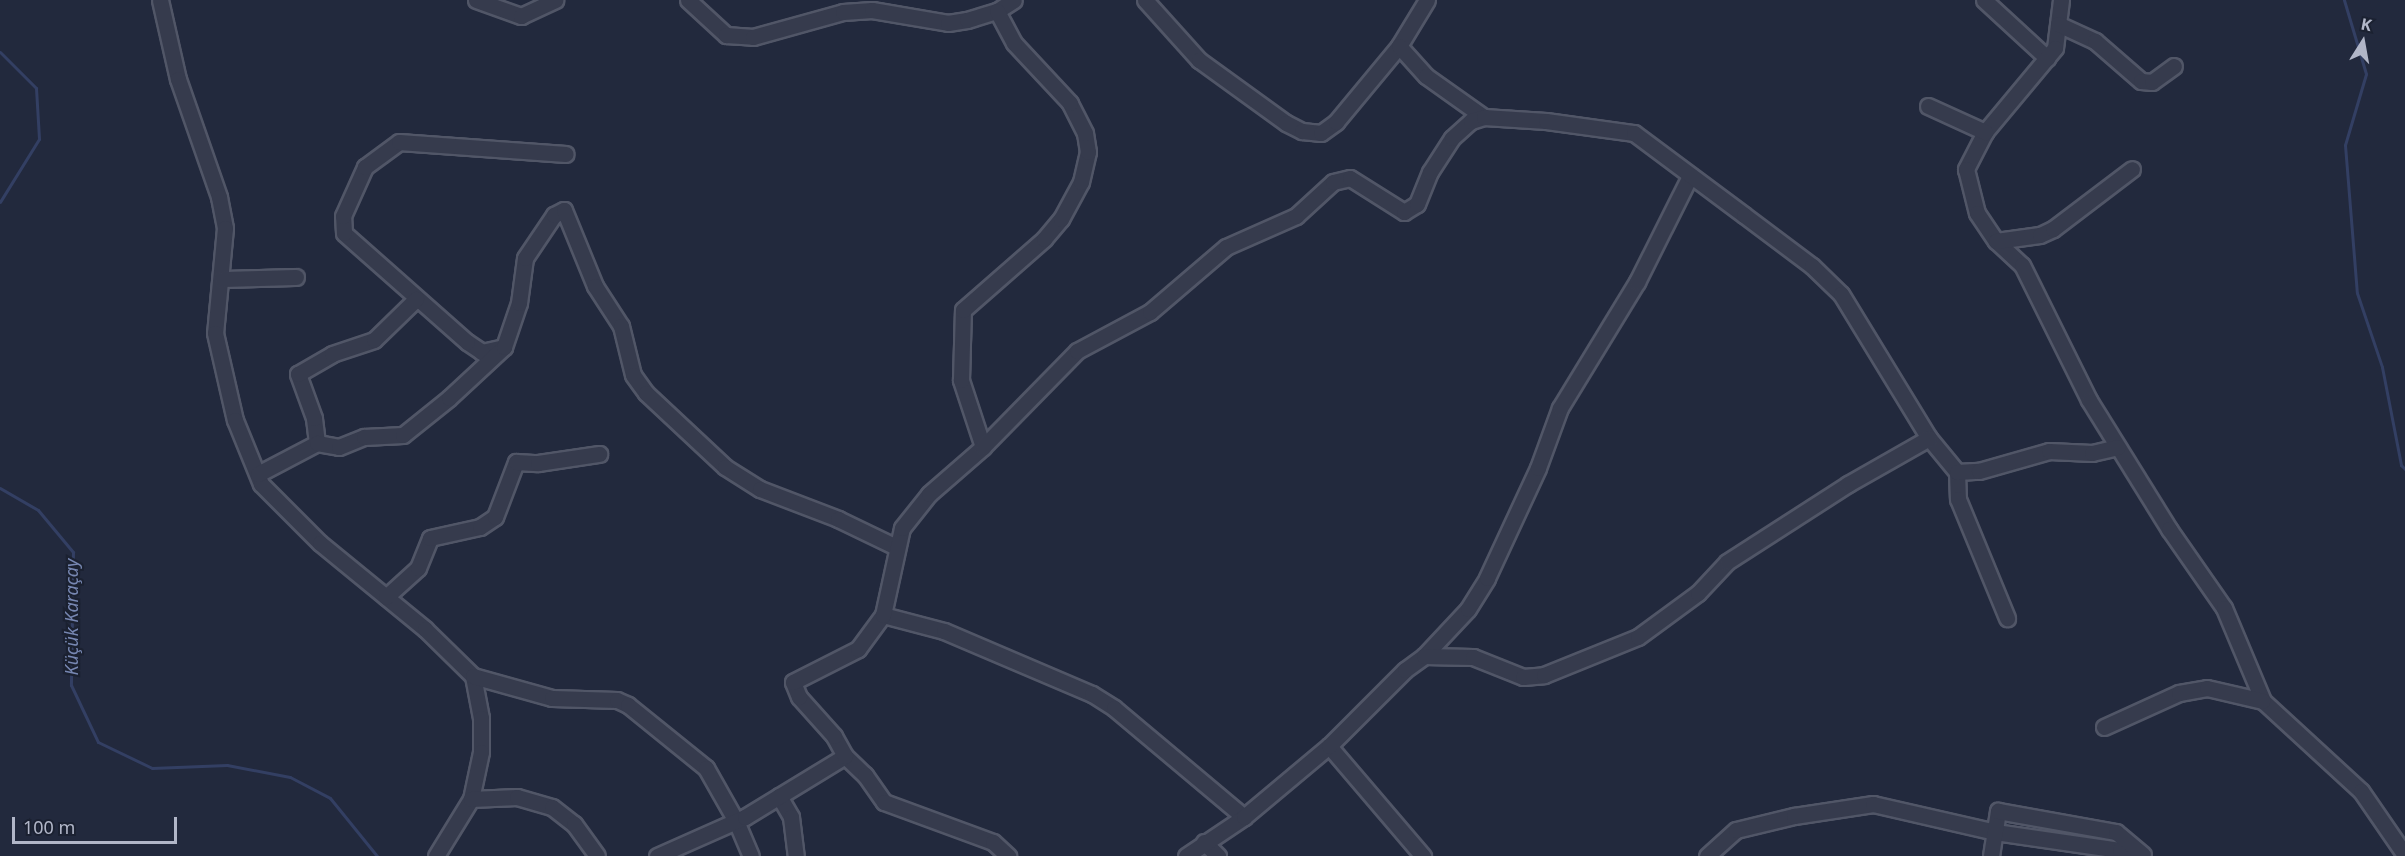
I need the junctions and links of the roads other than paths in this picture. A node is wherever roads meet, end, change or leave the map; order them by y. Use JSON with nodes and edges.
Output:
{"nodes":[{"id":1,"x":160,"y":0,"type":"edge"},
{"id":2,"x":476,"y":0,"type":"edge"},
{"id":3,"x":555,"y":0,"type":"edge"},
{"id":4,"x":688,"y":0,"type":"edge"},
{"id":5,"x":1014,"y":0,"type":"edge"},
{"id":6,"x":1145,"y":0,"type":"edge"},
{"id":7,"x":1428,"y":0,"type":"edge"},
{"id":8,"x":1984,"y":0,"type":"edge"},
{"id":9,"x":2061,"y":0,"type":"edge"},
{"id":10,"x":997,"y":11,"type":"junction"},
{"id":11,"x":2058,"y":24,"type":"junction"},
{"id":12,"x":1399,"y":46,"type":"junction"},
{"id":13,"x":2047,"y":58,"type":"junction"},
{"id":14,"x":2174,"y":66,"type":"dead end"},
{"id":15,"x":1928,"y":106,"type":"dead end"},
{"id":16,"x":1484,"y":117,"type":"junction"},
{"id":17,"x":1985,"y":132,"type":"junction"},
{"id":18,"x":566,"y":154,"type":"dead end"},
{"id":19,"x":2132,"y":169,"type":"dead end"},
{"id":20,"x":1690,"y":176,"type":"junction"},
{"id":21,"x":1996,"y":241,"type":"junction"},
{"id":22,"x":296,"y":277,"type":"dead end"},
{"id":23,"x":222,"y":279,"type":"junction"},
{"id":24,"x":416,"y":299,"type":"junction"},
{"id":25,"x":504,"y":347,"type":"junction"},
{"id":26,"x":1929,"y":438,"type":"junction"},
{"id":27,"x":317,"y":443,"type":"junction"},
{"id":28,"x":983,"y":447,"type":"junction"},
{"id":29,"x":2117,"y":447,"type":"junction"},
{"id":30,"x":599,"y":454,"type":"dead end"},
{"id":31,"x":1957,"y":472,"type":"junction"},
{"id":32,"x":258,"y":474,"type":"junction"},
{"id":33,"x":896,"y":547,"type":"junction"},
{"id":34,"x":386,"y":597,"type":"junction"},
{"id":35,"x":883,"y":615,"type":"junction"},
{"id":36,"x":2007,"y":618,"type":"dead end"},
{"id":37,"x":1424,"y":656,"type":"junction"},
{"id":38,"x":473,"y":676,"type":"junction"},
{"id":39,"x":2263,"y":701,"type":"junction"},
{"id":40,"x":2104,"y":727,"type":"dead end"},
{"id":41,"x":1329,"y":746,"type":"junction"},
{"id":42,"x":845,"y":756,"type":"junction"},
{"id":43,"x":779,"y":796,"type":"junction"},
{"id":44,"x":471,"y":799,"type":"junction"},
{"id":45,"x":1244,"y":817,"type":"junction"},
{"id":46,"x":736,"y":821,"type":"junction"},
{"id":47,"x":1995,"y":832,"type":"junction"},
{"id":48,"x":1204,"y":842,"type":"junction"},
{"id":49,"x":2405,"y":855,"type":"edge"},
{"id":50,"x":436,"y":856,"type":"edge"},
{"id":51,"x":597,"y":856,"type":"edge"},
{"id":52,"x":657,"y":856,"type":"edge"},
{"id":53,"x":751,"y":856,"type":"edge"},
{"id":54,"x":796,"y":856,"type":"edge"},
{"id":55,"x":1008,"y":856,"type":"edge"},
{"id":56,"x":1185,"y":856,"type":"edge"},
{"id":57,"x":1218,"y":856,"type":"edge"},
{"id":58,"x":1423,"y":856,"type":"edge"},
{"id":59,"x":1707,"y":856,"type":"edge"},
{"id":60,"x":1991,"y":856,"type":"edge"},
{"id":61,"x":2138,"y":856,"type":"edge"},
{"id":62,"x":2144,"y":856,"type":"edge"}],
"edges":[{"from":1,"to":23,"type":"street"},
{"from":2,"to":3,"type":"street"},
{"from":4,"to":10,"type":"street"},
{"from":5,"to":10,"type":"street"},
{"from":6,"to":12,"type":"street"},
{"from":7,"to":12,"type":"street"},
{"from":8,"to":13,"type":"street"},
{"from":9,"to":11,"type":"street"},
{"from":10,"to":28,"type":"street"},
{"from":11,"to":13,"type":"street"},
{"from":11,"to":14,"type":"street"},
{"from":12,"to":16,"type":"street"},
{"from":13,"to":17,"type":"street"},
{"from":15,"to":17,"type":"street"},
{"from":16,"to":20,"type":"street"},
{"from":16,"to":28,"type":"street"},
{"from":17,"to":21,"type":"street"},
{"from":18,"to":24,"type":"street"},
{"from":19,"to":21,"type":"street"},
{"from":20,"to":26,"type":"street"},
{"from":20,"to":37,"type":"street"},
{"from":21,"to":29,"type":"street"},
{"from":22,"to":23,"type":"street"},
{"from":23,"to":32,"type":"street"},
{"from":24,"to":25,"type":"street"},
{"from":24,"to":27,"type":"street"},
{"from":25,"to":27,"type":"street"},
{"from":25,"to":33,"type":"street"},
{"from":26,"to":31,"type":"street"},
{"from":26,"to":37,"type":"street"},
{"from":27,"to":32,"type":"street"},
{"from":28,"to":33,"type":"street"},
{"from":29,"to":31,"type":"street"},
{"from":29,"to":39,"type":"street"},
{"from":30,"to":34,"type":"street"},
{"from":31,"to":36,"type":"street"},
{"from":32,"to":34,"type":"street"},
{"from":33,"to":35,"type":"street"},
{"from":34,"to":38,"type":"street"},
{"from":35,"to":42,"type":"street"},
{"from":35,"to":45,"type":"street"},
{"from":37,"to":41,"type":"street"},
{"from":38,"to":44,"type":"street"},
{"from":38,"to":46,"type":"street"},
{"from":39,"to":40,"type":"street"},
{"from":39,"to":49,"type":"street"},
{"from":41,"to":45,"type":"street"},
{"from":41,"to":58,"type":"street"},
{"from":42,"to":43,"type":"street"},
{"from":42,"to":55,"type":"street"},
{"from":43,"to":46,"type":"street"},
{"from":43,"to":54,"type":"street"},
{"from":44,"to":50,"type":"street"},
{"from":44,"to":51,"type":"street"},
{"from":45,"to":48,"type":"street"},
{"from":46,"to":52,"type":"street"},
{"from":46,"to":53,"type":"street"},
{"from":47,"to":59,"type":"street"},
{"from":47,"to":60,"type":"street"},
{"from":47,"to":61,"type":"street"},
{"from":47,"to":62,"type":"street"},
{"from":48,"to":56,"type":"street"},
{"from":48,"to":57,"type":"street"}]}
